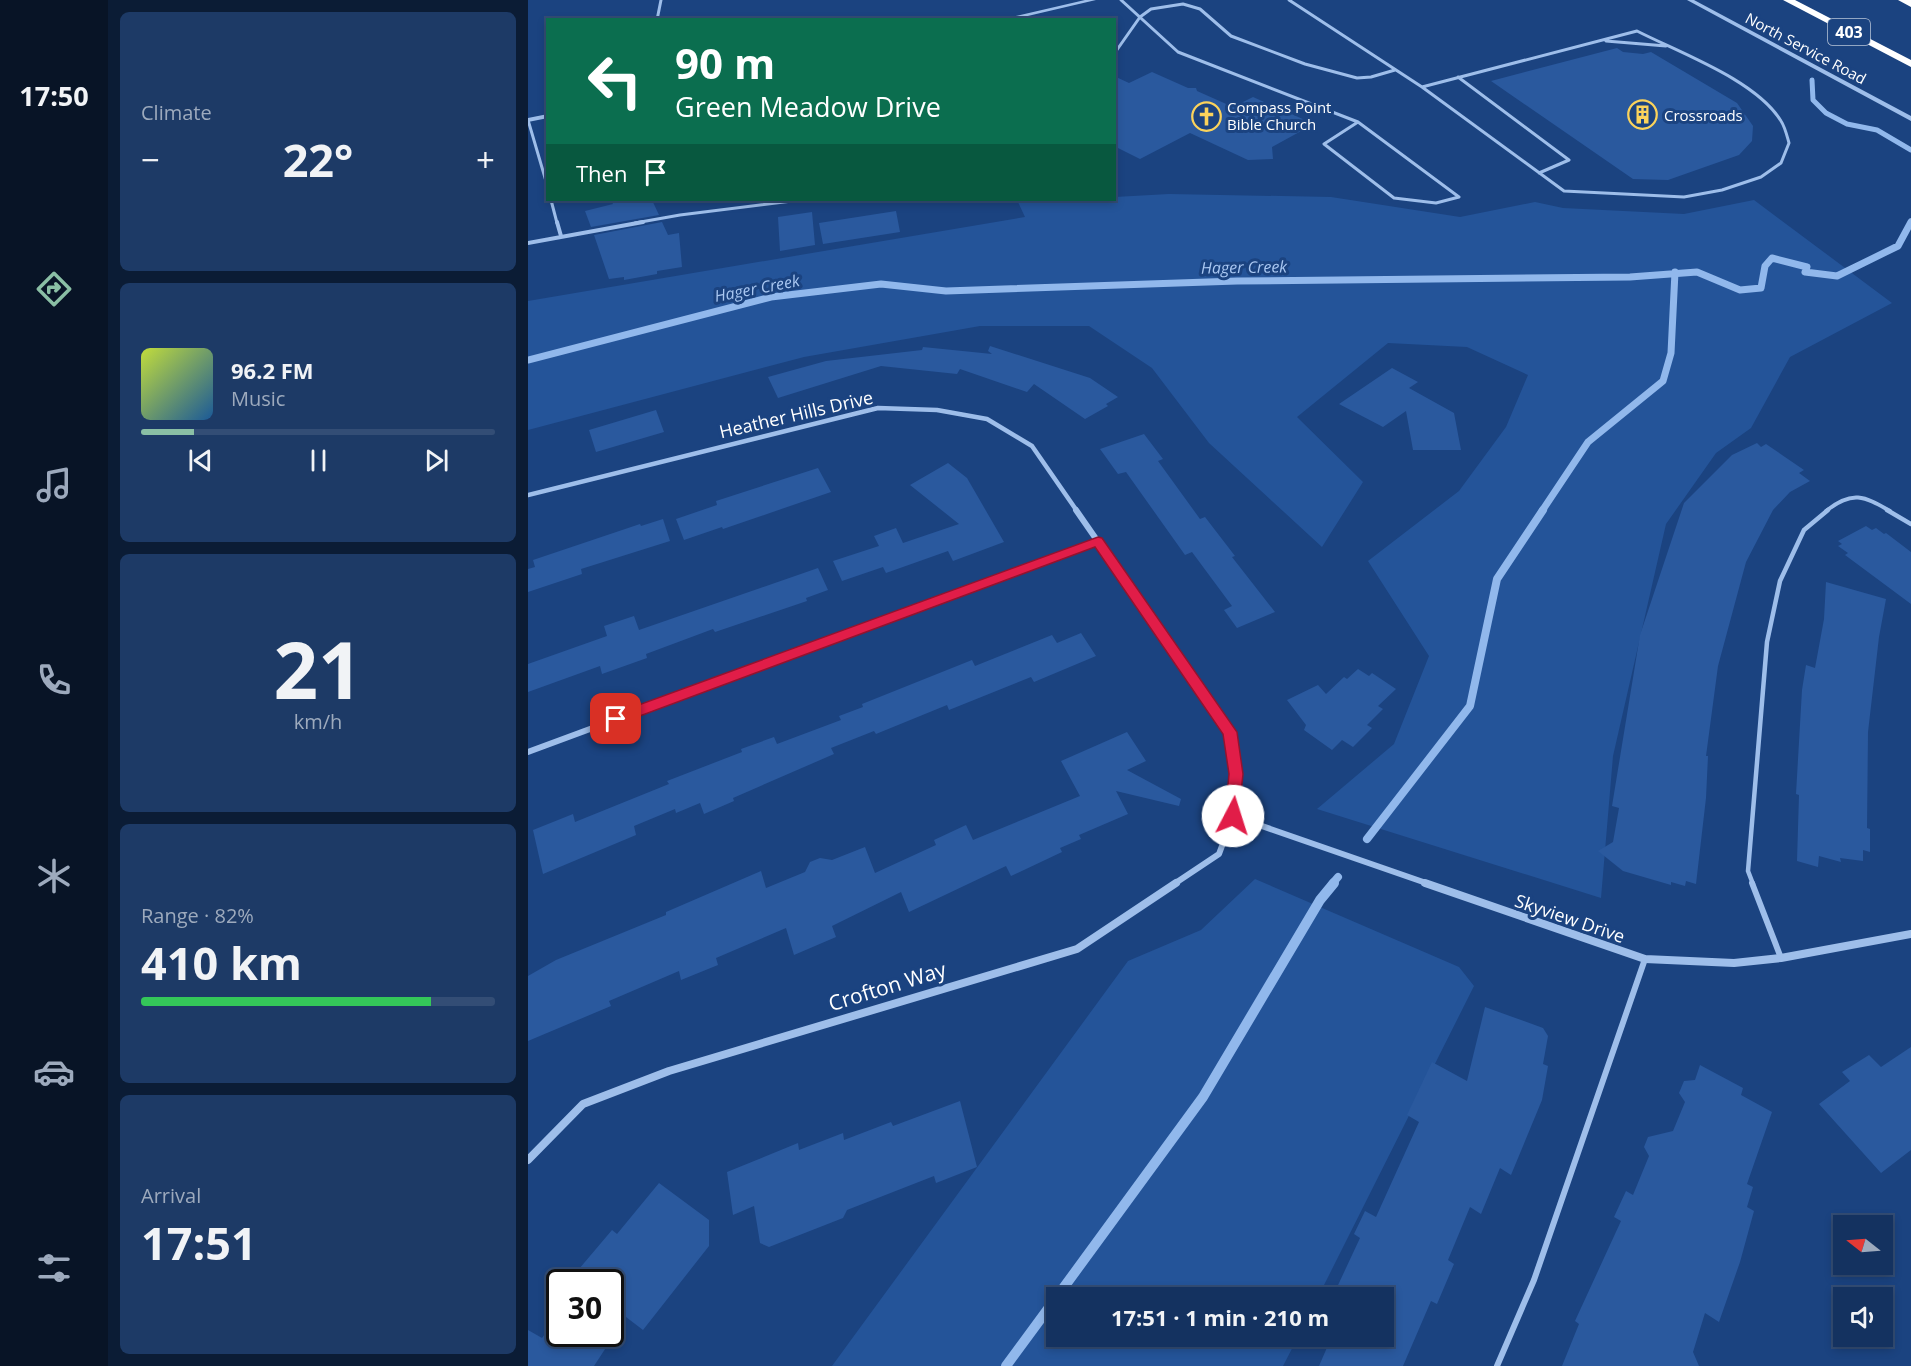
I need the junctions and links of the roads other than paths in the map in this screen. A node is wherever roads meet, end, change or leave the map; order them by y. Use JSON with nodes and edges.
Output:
{"nodes":[{"id":1,"x":661,"y":0,"type":"edge"},
{"id":2,"x":1093,"y":0,"type":"edge"},
{"id":3,"x":1121,"y":0,"type":"edge"},
{"id":4,"x":1289,"y":0,"type":"edge"},
{"id":5,"x":1690,"y":0,"type":"edge"},
{"id":6,"x":1788,"y":0,"type":"edge"},
{"id":7,"x":1903,"y":0,"type":"edge"},
{"id":8,"x":1911,"y":4,"type":"edge"},
{"id":9,"x":1140,"y":17,"type":"junction"},
{"id":10,"x":657,"y":18,"type":"edge"},
{"id":11,"x":1010,"y":18,"type":"edge"},
{"id":12,"x":1600,"y":41,"type":"junction"},
{"id":13,"x":1670,"y":47,"type":"junction"},
{"id":14,"x":1116,"y":51,"type":"edge"},
{"id":15,"x":1911,"y":64,"type":"edge"},
{"id":16,"x":1395,"y":70,"type":"junction"},
{"id":17,"x":1458,"y":77,"type":"junction"},
{"id":18,"x":1422,"y":87,"type":"junction"},
{"id":19,"x":546,"y":116,"type":"edge"},
{"id":20,"x":1911,"y":119,"type":"edge"},
{"id":21,"x":528,"y":120,"type":"edge"},
{"id":22,"x":1358,"y":122,"type":"junction"},
{"id":23,"x":1539,"y":173,"type":"junction"},
{"id":24,"x":546,"y":181,"type":"edge"},
{"id":25,"x":551,"y":201,"type":"edge"},
{"id":26,"x":792,"y":201,"type":"edge"},
{"id":27,"x":561,"y":236,"type":"junction"},
{"id":28,"x":528,"y":243,"type":"edge"},
{"id":29,"x":528,"y":495,"type":"edge"},
{"id":30,"x":1911,"y":524,"type":"edge"},
{"id":31,"x":1098,"y":541,"type":"junction"},
{"id":32,"x":528,"y":752,"type":"edge"},
{"id":33,"x":1233,"y":816,"type":"junction"},
{"id":34,"x":1911,"y":934,"type":"edge"},
{"id":35,"x":1781,"y":958,"type":"junction"},
{"id":36,"x":1645,"y":959,"type":"junction"},
{"id":37,"x":528,"y":1160,"type":"edge"},
{"id":38,"x":1497,"y":1366,"type":"edge"}],
"edges":[{"from":1,"to":10,"type":"lane"},
{"from":2,"to":11,"type":"street"},
{"from":3,"to":9,"type":"lane"},
{"from":4,"to":16,"type":"lane"},
{"from":5,"to":20,"type":"street","name":"North Service Road"},
{"from":6,"to":15,"type":"highway","number":"403"},
{"from":7,"to":8,"type":"highway"},
{"from":9,"to":14,"type":"lane"},
{"from":9,"to":16,"type":"lane"},
{"from":9,"to":22,"type":"lane"},
{"from":12,"to":13,"type":"lane"},
{"from":12,"to":13,"type":"lane"},
{"from":12,"to":17,"type":"lane"},
{"from":13,"to":23,"type":"lane"},
{"from":16,"to":18,"type":"lane"},
{"from":17,"to":18,"type":"lane"},
{"from":17,"to":23,"type":"lane"},
{"from":18,"to":23,"type":"lane"},
{"from":19,"to":21,"type":"street"},
{"from":21,"to":24,"type":"lane"},
{"from":22,"to":22,"type":"lane"},
{"from":25,"to":27,"type":"lane"},
{"from":26,"to":27,"type":"lane"},
{"from":27,"to":28,"type":"lane"},
{"from":29,"to":31,"type":"street","name":"Heather Hills Drive"},
{"from":30,"to":35,"type":"lane"},
{"from":31,"to":32,"type":"street"},
{"from":31,"to":33,"type":"street","name":"Heather Hills Drive"},
{"from":33,"to":36,"type":"street","name":"Skyview Drive"},
{"from":33,"to":37,"type":"street","name":"Crofton Way"},
{"from":34,"to":35,"type":"street","name":"Skyview Drive"},
{"from":35,"to":36,"type":"street","name":"Skyview Drive"},
{"from":36,"to":38,"type":"lane"}]}
